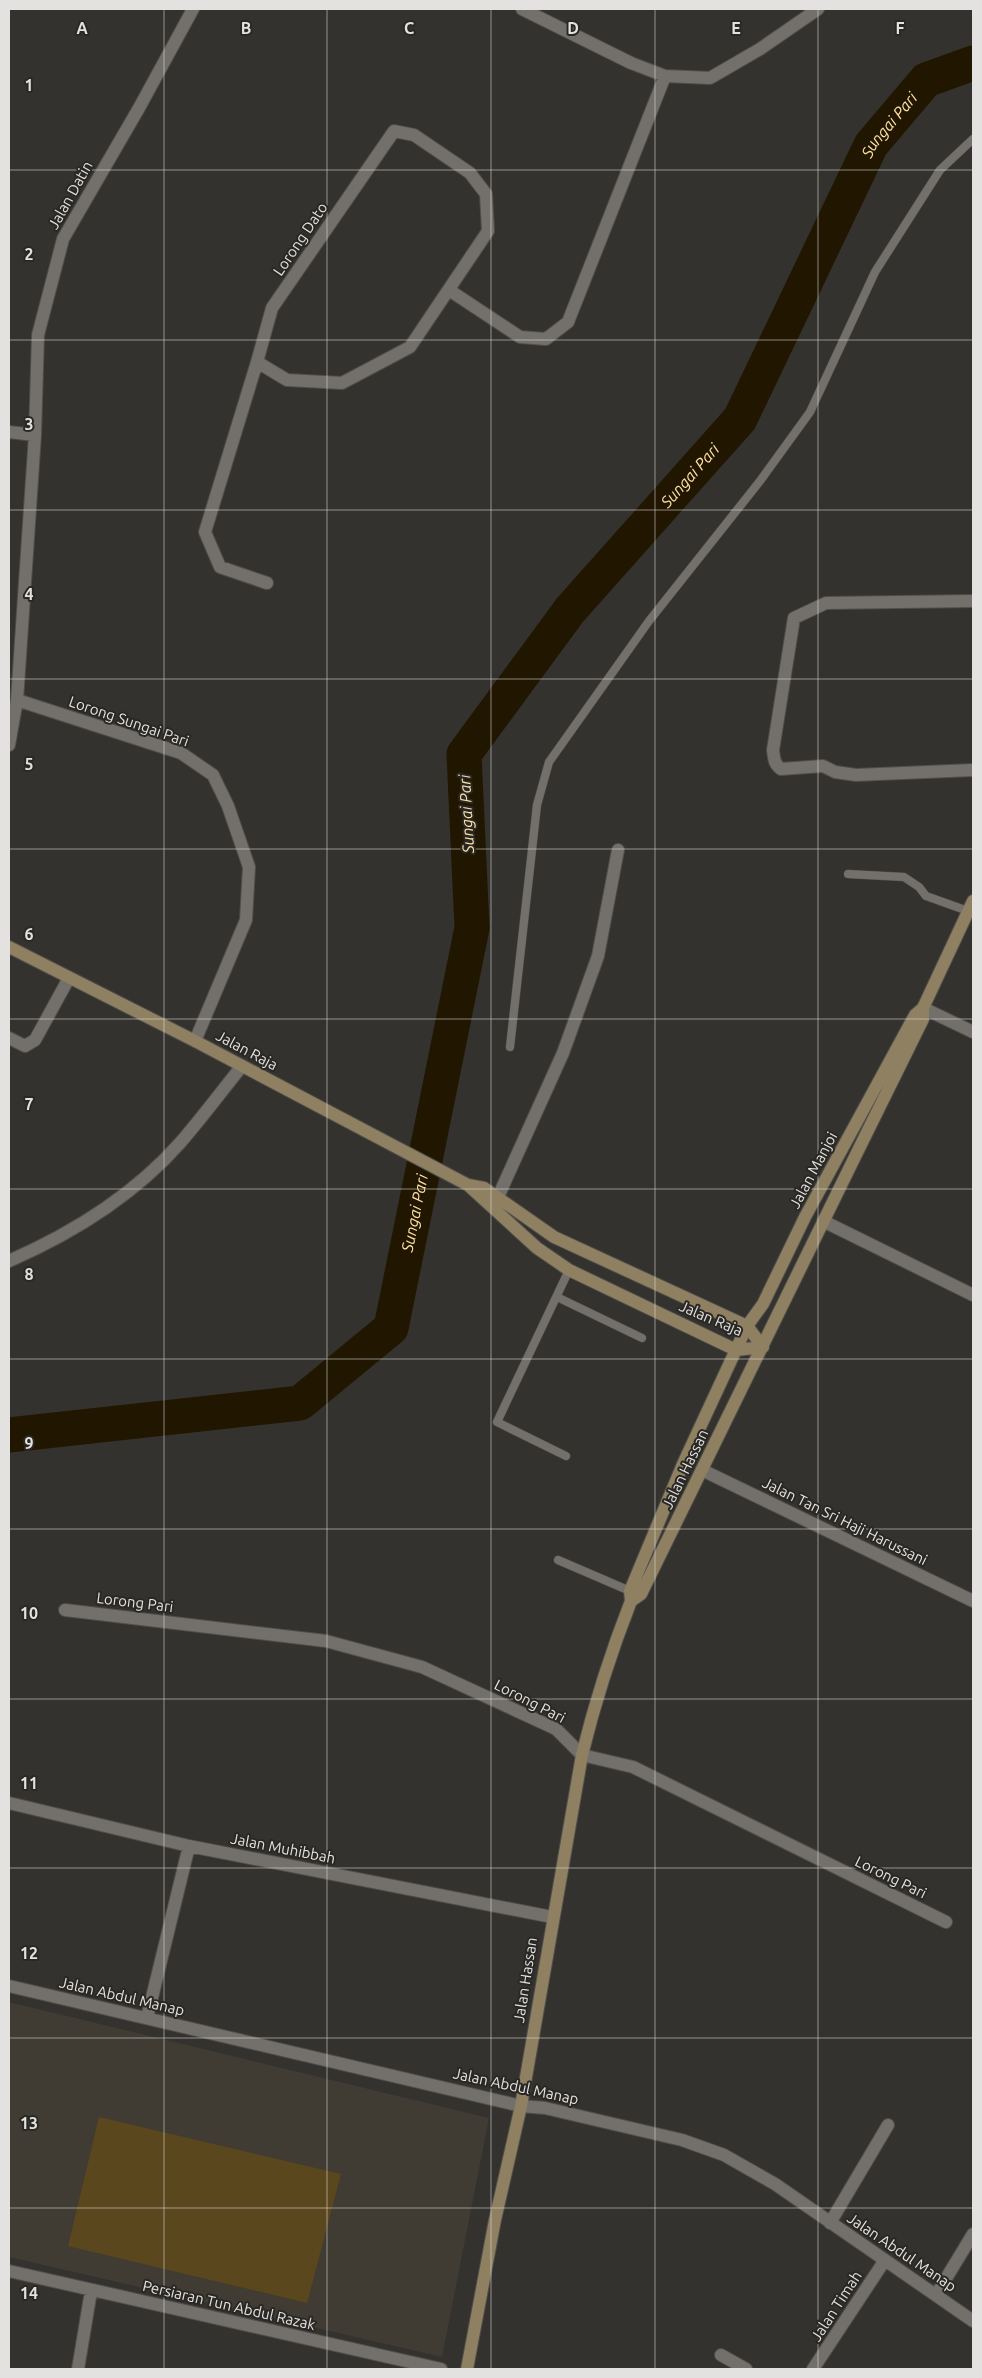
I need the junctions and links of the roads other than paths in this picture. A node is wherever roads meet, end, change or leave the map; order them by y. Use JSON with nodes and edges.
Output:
{"nodes":[{"id":1,"x":193,"y":9,"type":"edge"},
{"id":2,"x":522,"y":9,"type":"edge"},
{"id":3,"x":818,"y":9,"type":"edge"},
{"id":4,"x":665,"y":76,"type":"junction"},
{"id":5,"x":973,"y":139,"type":"edge"},
{"id":6,"x":449,"y":290,"type":"junction"},
{"id":7,"x":257,"y":362,"type":"junction"},
{"id":8,"x":9,"y":432,"type":"edge"},
{"id":9,"x":35,"y":435,"type":"junction"},
{"id":10,"x":267,"y":582,"type":"dead end"},
{"id":11,"x":973,"y":601,"type":"edge"},
{"id":12,"x":17,"y":700,"type":"junction"},
{"id":13,"x":9,"y":745,"type":"edge"},
{"id":14,"x":973,"y":770,"type":"edge"},
{"id":15,"x":618,"y":850,"type":"dead end"},
{"id":16,"x":848,"y":874,"type":"dead end"},
{"id":17,"x":971,"y":906,"type":"edge"},
{"id":18,"x":9,"y":947,"type":"edge"},
{"id":19,"x":69,"y":978,"type":"junction"},
{"id":20,"x":923,"y":1008,"type":"junction"},
{"id":21,"x":973,"y":1032,"type":"edge"},
{"id":22,"x":9,"y":1038,"type":"edge"},
{"id":23,"x":195,"y":1041,"type":"junction"},
{"id":24,"x":510,"y":1047,"type":"dead end"},
{"id":25,"x":242,"y":1066,"type":"junction"},
{"id":26,"x":468,"y":1186,"type":"junction"},
{"id":27,"x":498,"y":1197,"type":"junction"},
{"id":28,"x":823,"y":1221,"type":"junction"},
{"id":29,"x":9,"y":1261,"type":"edge"},
{"id":30,"x":569,"y":1270,"type":"junction"},
{"id":31,"x":973,"y":1295,"type":"edge"},
{"id":32,"x":557,"y":1296,"type":"junction"},
{"id":33,"x":748,"y":1326,"type":"junction"},
{"id":34,"x":642,"y":1338,"type":"dead end"},
{"id":35,"x":762,"y":1347,"type":"junction"},
{"id":36,"x":736,"y":1350,"type":"junction"},
{"id":37,"x":566,"y":1456,"type":"dead end"},
{"id":38,"x":683,"y":1464,"type":"junction"},
{"id":39,"x":702,"y":1470,"type":"junction"},
{"id":40,"x":558,"y":1560,"type":"dead end"},
{"id":41,"x":631,"y":1596,"type":"junction"},
{"id":42,"x":973,"y":1601,"type":"edge"},
{"id":43,"x":65,"y":1610,"type":"dead end"},
{"id":44,"x":582,"y":1755,"type":"junction"},
{"id":45,"x":9,"y":1803,"type":"edge"},
{"id":46,"x":189,"y":1846,"type":"junction"},
{"id":47,"x":552,"y":1917,"type":"junction"},
{"id":48,"x":946,"y":1922,"type":"dead end"},
{"id":49,"x":9,"y":1986,"type":"edge"},
{"id":50,"x":147,"y":2018,"type":"junction"},
{"id":51,"x":521,"y":2106,"type":"junction"},
{"id":52,"x":888,"y":2125,"type":"dead end"},
{"id":53,"x":830,"y":2223,"type":"junction"},
{"id":54,"x":973,"y":2234,"type":"edge"},
{"id":55,"x":885,"y":2260,"type":"junction"},
{"id":56,"x":9,"y":2272,"type":"edge"},
{"id":57,"x":91,"y":2291,"type":"junction"},
{"id":58,"x":936,"y":2295,"type":"junction"},
{"id":59,"x":973,"y":2321,"type":"edge"},
{"id":60,"x":721,"y":2355,"type":"dead end"},
{"id":61,"x":78,"y":2369,"type":"edge"},
{"id":62,"x":441,"y":2369,"type":"edge"},
{"id":63,"x":467,"y":2369,"type":"edge"},
{"id":64,"x":746,"y":2369,"type":"edge"},
{"id":65,"x":813,"y":2369,"type":"edge"}],
"edges":[{"from":1,"to":9,"type":"street","name":"Jalan Datin"},
{"from":2,"to":4,"type":"street"},
{"from":3,"to":4,"type":"street"},
{"from":4,"to":6,"type":"street"},
{"from":5,"to":24,"type":"lane"},
{"from":6,"to":7,"type":"street","name":"Lorong Dato"},
{"from":6,"to":7,"type":"street","name":"Lorong Dato"},
{"from":7,"to":10,"type":"street"},
{"from":8,"to":9,"type":"street"},
{"from":9,"to":12,"type":"street","name":"Jalan Datin"},
{"from":11,"to":14,"type":"street"},
{"from":12,"to":13,"type":"street","name":"Jalan Datin"},
{"from":12,"to":23,"type":"street","name":"Lorong Sungai Pari"},
{"from":15,"to":27,"type":"street"},
{"from":16,"to":17,"type":"lane"},
{"from":17,"to":20,"type":"street","name":"Jalan Manjoi"},
{"from":18,"to":19,"type":"street","name":"Jalan Raja"},
{"from":19,"to":22,"type":"street"},
{"from":19,"to":23,"type":"street","name":"Jalan Raja"},
{"from":20,"to":21,"type":"street"},
{"from":20,"to":28,"type":"street","name":"Jalan Manjoi"},
{"from":20,"to":33,"type":"street","name":"Jalan Manjoi"},
{"from":23,"to":25,"type":"street","name":"Jalan Raja"},
{"from":25,"to":26,"type":"street","name":"Jalan Raja"},
{"from":25,"to":29,"type":"street"},
{"from":26,"to":27,"type":"street","name":"Jalan Raja"},
{"from":26,"to":30,"type":"street","name":"Jalan Raja"},
{"from":27,"to":33,"type":"street","name":"Jalan Raja"},
{"from":28,"to":31,"type":"street"},
{"from":28,"to":35,"type":"street","name":"Jalan Manjoi"},
{"from":30,"to":32,"type":"lane"},
{"from":30,"to":36,"type":"street","name":"Jalan Raja"},
{"from":32,"to":34,"type":"lane"},
{"from":32,"to":37,"type":"lane"},
{"from":33,"to":35,"type":"street","name":"Jalan Raja"},
{"from":33,"to":36,"type":"street","name":"Jalan Manjoi"},
{"from":35,"to":36,"type":"street","name":"Jalan Raja"},
{"from":35,"to":39,"type":"street","name":"Jalan Hassan"},
{"from":36,"to":38,"type":"street","name":"Jalan Hassan"},
{"from":38,"to":39,"type":"street"},
{"from":38,"to":41,"type":"street","name":"Jalan Hassan"},
{"from":39,"to":41,"type":"street","name":"Jalan Hassan"},
{"from":39,"to":42,"type":"street","name":"Jalan Tan Sri Haji Harussani"},
{"from":40,"to":41,"type":"lane"},
{"from":41,"to":44,"type":"street","name":"Jalan Hassan"},
{"from":43,"to":44,"type":"street","name":"Lorong Pari"},
{"from":44,"to":47,"type":"street","name":"Jalan Hassan"},
{"from":44,"to":48,"type":"street","name":"Lorong Pari"},
{"from":45,"to":46,"type":"street","name":"Jalan Muhibbah"},
{"from":46,"to":47,"type":"street","name":"Jalan Muhibbah"},
{"from":46,"to":50,"type":"street"},
{"from":47,"to":51,"type":"street","name":"Jalan Hassan"},
{"from":49,"to":50,"type":"street","name":"Jalan Abdul Manap"},
{"from":50,"to":51,"type":"street","name":"Jalan Abdul Manap"},
{"from":51,"to":53,"type":"street","name":"Jalan Abdul Manap"},
{"from":51,"to":63,"type":"street","name":"Jalan Hassan"},
{"from":52,"to":53,"type":"street"},
{"from":53,"to":55,"type":"street","name":"Jalan Abdul Manap"},
{"from":54,"to":58,"type":"street"},
{"from":55,"to":58,"type":"street","name":"Jalan Abdul Manap"},
{"from":55,"to":65,"type":"street","name":"Jalan Timah"},
{"from":56,"to":57,"type":"street","name":"Persiaran Tun Abdul Razak"},
{"from":57,"to":61,"type":"street"},
{"from":57,"to":62,"type":"street","name":"Persiaran Tun Abdul Razak"},
{"from":58,"to":59,"type":"street","name":"Jalan Abdul Manap"},
{"from":60,"to":64,"type":"street"}]}
